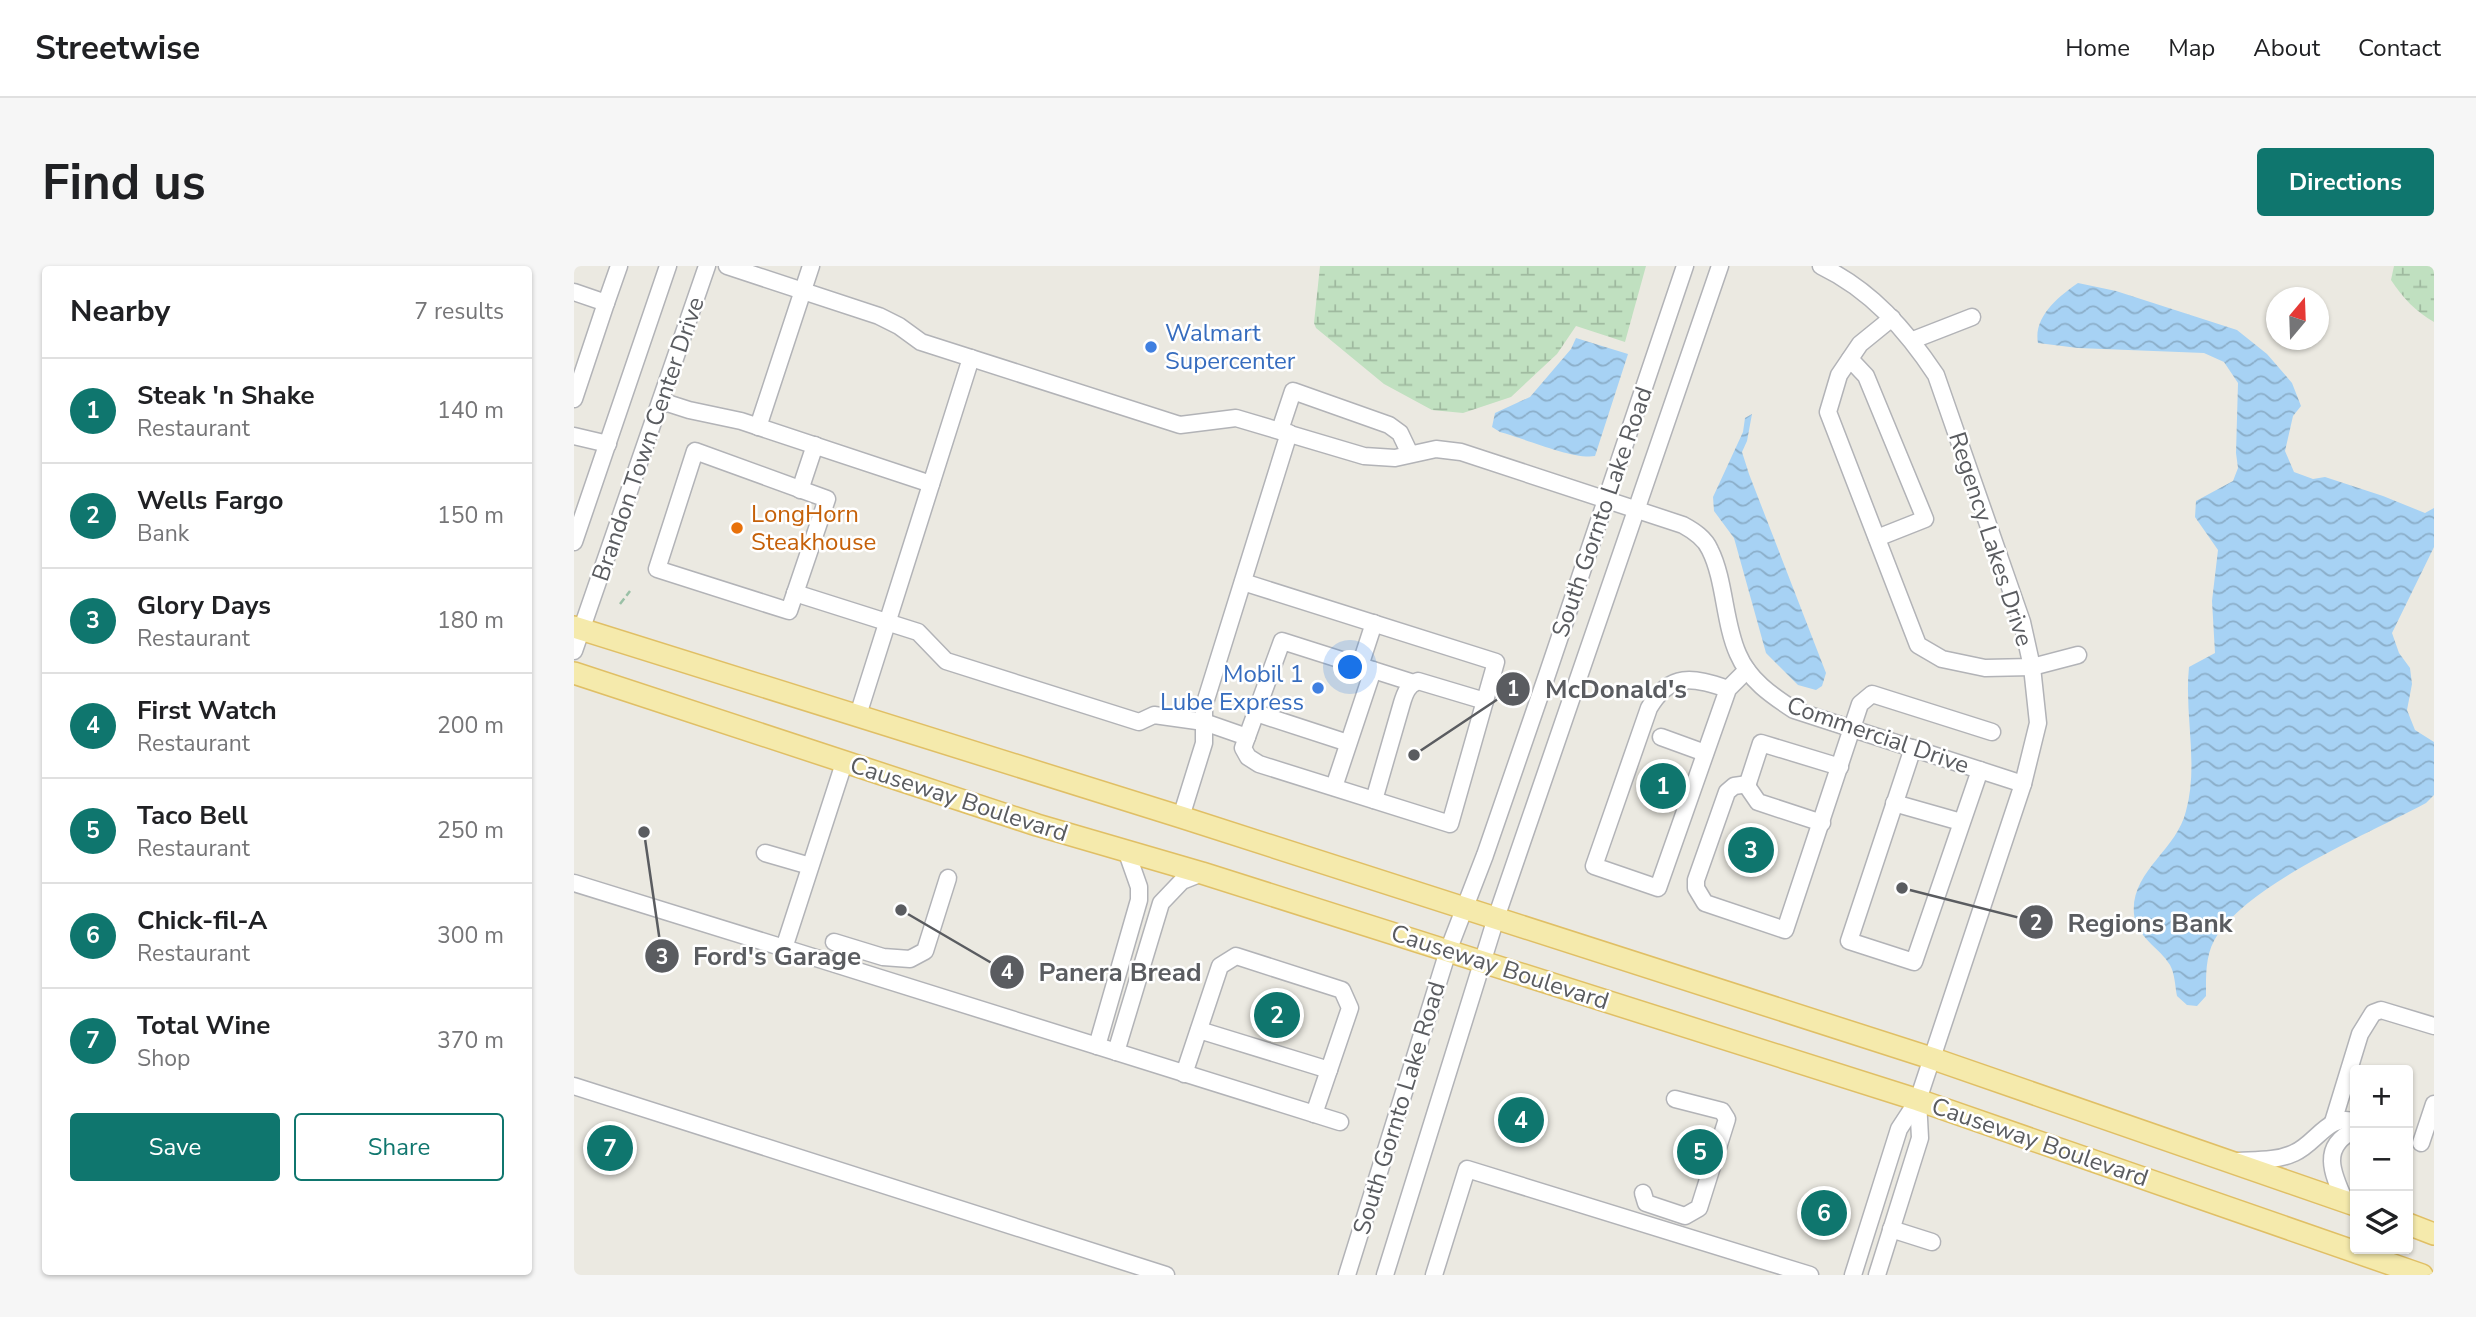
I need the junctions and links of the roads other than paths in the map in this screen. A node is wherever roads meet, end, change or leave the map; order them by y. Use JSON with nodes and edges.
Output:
{"nodes":[{"id":1,"x":619,"y":266,"type":"edge"},
{"id":2,"x":668,"y":266,"type":"edge"},
{"id":3,"x":707,"y":266,"type":"edge"},
{"id":4,"x":727,"y":266,"type":"edge"},
{"id":5,"x":811,"y":266,"type":"edge"},
{"id":6,"x":1685,"y":266,"type":"edge"},
{"id":7,"x":1720,"y":266,"type":"edge"},
{"id":8,"x":1821,"y":266,"type":"edge"},
{"id":9,"x":803,"y":290,"type":"junction"},
{"id":10,"x":574,"y":292,"type":"edge"},
{"id":11,"x":606,"y":303,"type":"junction"},
{"id":12,"x":1972,"y":317,"type":"dead end"},
{"id":13,"x":1892,"y":318,"type":"junction"},
{"id":14,"x":1913,"y":340,"type":"junction"},
{"id":15,"x":582,"y":351,"type":"edge"},
{"id":16,"x":971,"y":358,"type":"junction"},
{"id":17,"x":1850,"y":359,"type":"junction"},
{"id":18,"x":574,"y":399,"type":"edge"},
{"id":19,"x":661,"y":401,"type":"junction"},
{"id":20,"x":758,"y":427,"type":"junction"},
{"id":21,"x":1285,"y":432,"type":"junction"},
{"id":22,"x":574,"y":436,"type":"edge"},
{"id":23,"x":608,"y":444,"type":"junction"},
{"id":24,"x":815,"y":446,"type":"junction"},
{"id":25,"x":1410,"y":454,"type":"junction"},
{"id":26,"x":931,"y":484,"type":"junction"},
{"id":27,"x":800,"y":490,"type":"junction"},
{"id":28,"x":1606,"y":499,"type":"junction"},
{"id":29,"x":1636,"y":509,"type":"junction"},
{"id":30,"x":1877,"y":538,"type":"junction"},
{"id":31,"x":574,"y":542,"type":"edge"},
{"id":32,"x":1243,"y":582,"type":"junction"},
{"id":33,"x":795,"y":593,"type":"junction"},
{"id":34,"x":888,"y":622,"type":"junction"},
{"id":35,"x":1374,"y":623,"type":"junction"},
{"id":36,"x":578,"y":628,"type":"edge"},
{"id":37,"x":574,"y":651,"type":"edge"},
{"id":38,"x":2078,"y":655,"type":"dead end"},
{"id":39,"x":2032,"y":667,"type":"junction"},
{"id":40,"x":1366,"y":668,"type":"junction"},
{"id":41,"x":1747,"y":670,"type":"junction"},
{"id":42,"x":574,"y":673,"type":"edge"},
{"id":43,"x":1414,"y":683,"type":"junction"},
{"id":44,"x":1728,"y":688,"type":"junction"},
{"id":45,"x":1485,"y":701,"type":"junction"},
{"id":46,"x":1256,"y":713,"type":"junction"},
{"id":47,"x":858,"y":715,"type":"junction"},
{"id":48,"x":1204,"y":722,"type":"junction"},
{"id":49,"x":1852,"y":728,"type":"junction"},
{"id":50,"x":1992,"y":732,"type":"dead end"},
{"id":51,"x":1247,"y":737,"type":"junction"},
{"id":52,"x":1661,"y":737,"type":"dead end"},
{"id":53,"x":1348,"y":743,"type":"junction"},
{"id":54,"x":1913,"y":748,"type":"junction"},
{"id":55,"x":1705,"y":753,"type":"junction"},
{"id":56,"x":844,"y":763,"type":"junction"},
{"id":57,"x":1840,"y":767,"type":"junction"},
{"id":58,"x":1980,"y":770,"type":"junction"},
{"id":59,"x":1748,"y":784,"type":"junction"},
{"id":60,"x":2023,"y":784,"type":"junction"},
{"id":61,"x":1334,"y":787,"type":"junction"},
{"id":62,"x":1374,"y":800,"type":"junction"},
{"id":63,"x":1894,"y":803,"type":"junction"},
{"id":64,"x":1181,"y":817,"type":"junction"},
{"id":65,"x":1961,"y":822,"type":"junction"},
{"id":66,"x":1822,"y":823,"type":"junction"},
{"id":67,"x":1126,"y":850,"type":"junction"},
{"id":68,"x":765,"y":853,"type":"dead end"},
{"id":69,"x":810,"y":866,"type":"junction"},
{"id":70,"x":1202,"y":873,"type":"junction"},
{"id":71,"x":948,"y":877,"type":"dead end"},
{"id":72,"x":574,"y":883,"type":"edge"},
{"id":73,"x":1465,"y":908,"type":"junction"},
{"id":74,"x":1496,"y":918,"type":"junction"},
{"id":75,"x":834,"y":942,"type":"dead end"},
{"id":76,"x":784,"y":948,"type":"junction"},
{"id":77,"x":1448,"y":951,"type":"junction"},
{"id":78,"x":1483,"y":962,"type":"junction"},
{"id":79,"x":2434,"y":1026,"type":"edge"},
{"id":80,"x":1199,"y":1030,"type":"junction"},
{"id":81,"x":1097,"y":1046,"type":"junction"},
{"id":82,"x":1116,"y":1052,"type":"junction"},
{"id":83,"x":1931,"y":1058,"type":"junction"},
{"id":84,"x":1329,"y":1070,"type":"junction"},
{"id":85,"x":1184,"y":1074,"type":"junction"},
{"id":86,"x":574,"y":1086,"type":"edge"},
{"id":87,"x":1675,"y":1099,"type":"dead end"},
{"id":88,"x":1918,"y":1100,"type":"junction"},
{"id":89,"x":2434,"y":1104,"type":"edge"},
{"id":90,"x":1314,"y":1114,"type":"junction"},
{"id":91,"x":2350,"y":1121,"type":"edge"},
{"id":92,"x":1340,"y":1122,"type":"dead end"},
{"id":93,"x":2333,"y":1122,"type":"junction"},
{"id":94,"x":2350,"y":1133,"type":"edge"},
{"id":95,"x":2421,"y":1143,"type":"edge"},
{"id":96,"x":2229,"y":1161,"type":"junction"},
{"id":97,"x":1643,"y":1192,"type":"dead end"},
{"id":98,"x":2350,"y":1203,"type":"edge"},
{"id":99,"x":2413,"y":1223,"type":"edge"},
{"id":100,"x":2413,"y":1225,"type":"edge"},
{"id":101,"x":2434,"y":1225,"type":"edge"},
{"id":102,"x":1891,"y":1229,"type":"junction"},
{"id":103,"x":2434,"y":1234,"type":"edge"},
{"id":104,"x":1933,"y":1242,"type":"dead end"},
{"id":105,"x":2394,"y":1269,"type":"edge"},
{"id":106,"x":1166,"y":1275,"type":"edge"},
{"id":107,"x":1347,"y":1275,"type":"edge"},
{"id":108,"x":1385,"y":1275,"type":"edge"},
{"id":109,"x":1434,"y":1275,"type":"edge"},
{"id":110,"x":1810,"y":1275,"type":"edge"},
{"id":111,"x":1853,"y":1275,"type":"edge"},
{"id":112,"x":1877,"y":1275,"type":"edge"},
{"id":113,"x":2423,"y":1275,"type":"edge"}],
"edges":[{"from":1,"to":11,"type":"street"},
{"from":2,"to":23,"type":"street","name":"Brandon Town Center Drive"},
{"from":3,"to":19,"type":"street","name":"Brandon Town Center Drive"},
{"from":4,"to":9,"type":"street","name":"Commercial Drive"},
{"from":5,"to":9,"type":"street"},
{"from":6,"to":28,"type":"street","name":"South Gornto Lake Road"},
{"from":7,"to":29,"type":"street","name":"South Gornto Lake Road"},
{"from":8,"to":13,"type":"street","name":"Regency Lakes Drive"},
{"from":9,"to":16,"type":"street","name":"Commercial Drive"},
{"from":9,"to":20,"type":"street"},
{"from":10,"to":11,"type":"street"},
{"from":11,"to":15,"type":"street"},
{"from":12,"to":14,"type":"street"},
{"from":13,"to":14,"type":"street","name":"Regency Lakes Drive"},
{"from":13,"to":17,"type":"street"},
{"from":14,"to":39,"type":"street","name":"Regency Lakes Drive"},
{"from":15,"to":18,"type":"street"},
{"from":16,"to":21,"type":"street","name":"Commercial Drive"},
{"from":16,"to":26,"type":"street"},
{"from":17,"to":30,"type":"street"},
{"from":17,"to":30,"type":"street"},
{"from":19,"to":20,"type":"street"},
{"from":19,"to":36,"type":"street","name":"Brandon Town Center Drive"},
{"from":20,"to":24,"type":"street"},
{"from":21,"to":25,"type":"street","name":"Commercial Drive"},
{"from":21,"to":25,"type":"street"},
{"from":21,"to":32,"type":"street"},
{"from":22,"to":23,"type":"street"},
{"from":23,"to":31,"type":"street","name":"Brandon Town Center Drive"},
{"from":24,"to":26,"type":"street"},
{"from":24,"to":27,"type":"street"},
{"from":25,"to":28,"type":"street","name":"Commercial Drive"},
{"from":26,"to":34,"type":"street"},
{"from":27,"to":33,"type":"street"},
{"from":27,"to":33,"type":"street"},
{"from":28,"to":29,"type":"street","name":"Commercial Drive"},
{"from":28,"to":73,"type":"street","name":"South Gornto Lake Road"},
{"from":29,"to":41,"type":"street","name":"Commercial Drive"},
{"from":29,"to":74,"type":"street","name":"South Gornto Lake Road"},
{"from":30,"to":39,"type":"street"},
{"from":32,"to":35,"type":"street"},
{"from":32,"to":48,"type":"street"},
{"from":33,"to":34,"type":"street"},
{"from":34,"to":47,"type":"street"},
{"from":34,"to":48,"type":"street"},
{"from":35,"to":40,"type":"street"},
{"from":35,"to":45,"type":"street"},
{"from":36,"to":37,"type":"street","name":"Brandon Town Center Drive"},
{"from":36,"to":47,"type":"main road","name":"Causeway Boulevard"},
{"from":38,"to":39,"type":"street"},
{"from":39,"to":60,"type":"street","name":"Regency Lakes Drive"},
{"from":40,"to":43,"type":"street"},
{"from":40,"to":46,"type":"street"},
{"from":40,"to":53,"type":"street"},
{"from":41,"to":44,"type":"street"},
{"from":41,"to":49,"type":"street","name":"Commercial Drive"},
{"from":42,"to":56,"type":"main road","name":"Causeway Boulevard"},
{"from":43,"to":45,"type":"street"},
{"from":43,"to":62,"type":"street"},
{"from":44,"to":55,"type":"street"},
{"from":44,"to":55,"type":"street"},
{"from":45,"to":62,"type":"street"},
{"from":46,"to":51,"type":"street"},
{"from":46,"to":53,"type":"street"},
{"from":47,"to":64,"type":"main road","name":"Causeway Boulevard"},
{"from":48,"to":51,"type":"street"},
{"from":48,"to":64,"type":"street"},
{"from":49,"to":50,"type":"street"},
{"from":49,"to":54,"type":"street","name":"Commercial Drive"},
{"from":49,"to":57,"type":"street"},
{"from":51,"to":61,"type":"street"},
{"from":52,"to":55,"type":"street"},
{"from":53,"to":61,"type":"street"},
{"from":54,"to":58,"type":"street","name":"Commercial Drive"},
{"from":54,"to":63,"type":"street"},
{"from":56,"to":67,"type":"main road","name":"Causeway Boulevard"},
{"from":56,"to":69,"type":"street"},
{"from":57,"to":59,"type":"street"},
{"from":57,"to":66,"type":"street"},
{"from":58,"to":60,"type":"street","name":"Commercial Drive"},
{"from":58,"to":65,"type":"street"},
{"from":59,"to":66,"type":"street"},
{"from":59,"to":66,"type":"street"},
{"from":60,"to":83,"type":"street","name":"Regency Lakes Drive"},
{"from":61,"to":62,"type":"street"},
{"from":63,"to":65,"type":"street"},
{"from":63,"to":65,"type":"street"},
{"from":64,"to":73,"type":"main road","name":"Causeway Boulevard"},
{"from":67,"to":70,"type":"main road","name":"Causeway Boulevard"},
{"from":67,"to":81,"type":"street"},
{"from":68,"to":69,"type":"street"},
{"from":69,"to":76,"type":"street"},
{"from":70,"to":77,"type":"main road","name":"Causeway Boulevard"},
{"from":70,"to":82,"type":"street"},
{"from":71,"to":75,"type":"street"},
{"from":72,"to":76,"type":"street"},
{"from":73,"to":74,"type":"main road","name":"Causeway Boulevard"},
{"from":73,"to":77,"type":"street","name":"South Gornto Lake Road"},
{"from":74,"to":78,"type":"street","name":"South Gornto Lake Road"},
{"from":74,"to":83,"type":"main road","name":"Causeway Boulevard"},
{"from":76,"to":81,"type":"street"},
{"from":77,"to":78,"type":"main road","name":"Causeway Boulevard"},
{"from":77,"to":107,"type":"street","name":"South Gornto Lake Road"},
{"from":78,"to":88,"type":"main road","name":"Causeway Boulevard"},
{"from":78,"to":108,"type":"street","name":"South Gornto Lake Road"},
{"from":79,"to":93,"type":"street"},
{"from":80,"to":84,"type":"street"},
{"from":80,"to":84,"type":"street"},
{"from":80,"to":85,"type":"street"},
{"from":81,"to":82,"type":"street"},
{"from":82,"to":85,"type":"street"},
{"from":83,"to":88,"type":"street","name":"Regency Lakes Drive"},
{"from":83,"to":96,"type":"main road","name":"Causeway Boulevard"},
{"from":84,"to":90,"type":"street"},
{"from":85,"to":90,"type":"street"},
{"from":86,"to":106,"type":"street"},
{"from":87,"to":97,"type":"street"},
{"from":88,"to":102,"type":"street"},
{"from":88,"to":105,"type":"main road","name":"Causeway Boulevard"},
{"from":88,"to":111,"type":"street"},
{"from":89,"to":95,"type":"street"},
{"from":90,"to":92,"type":"street"},
{"from":91,"to":93,"type":"street"},
{"from":93,"to":96,"type":"street"},
{"from":94,"to":98,"type":"street"},
{"from":96,"to":98,"type":"main road","name":"Causeway Boulevard"},
{"from":99,"to":101,"type":"main road"},
{"from":100,"to":103,"type":"main road"},
{"from":102,"to":104,"type":"street"},
{"from":102,"to":112,"type":"street"},
{"from":105,"to":113,"type":"main road","name":"Causeway Boulevard"},
{"from":109,"to":110,"type":"street"}]}
